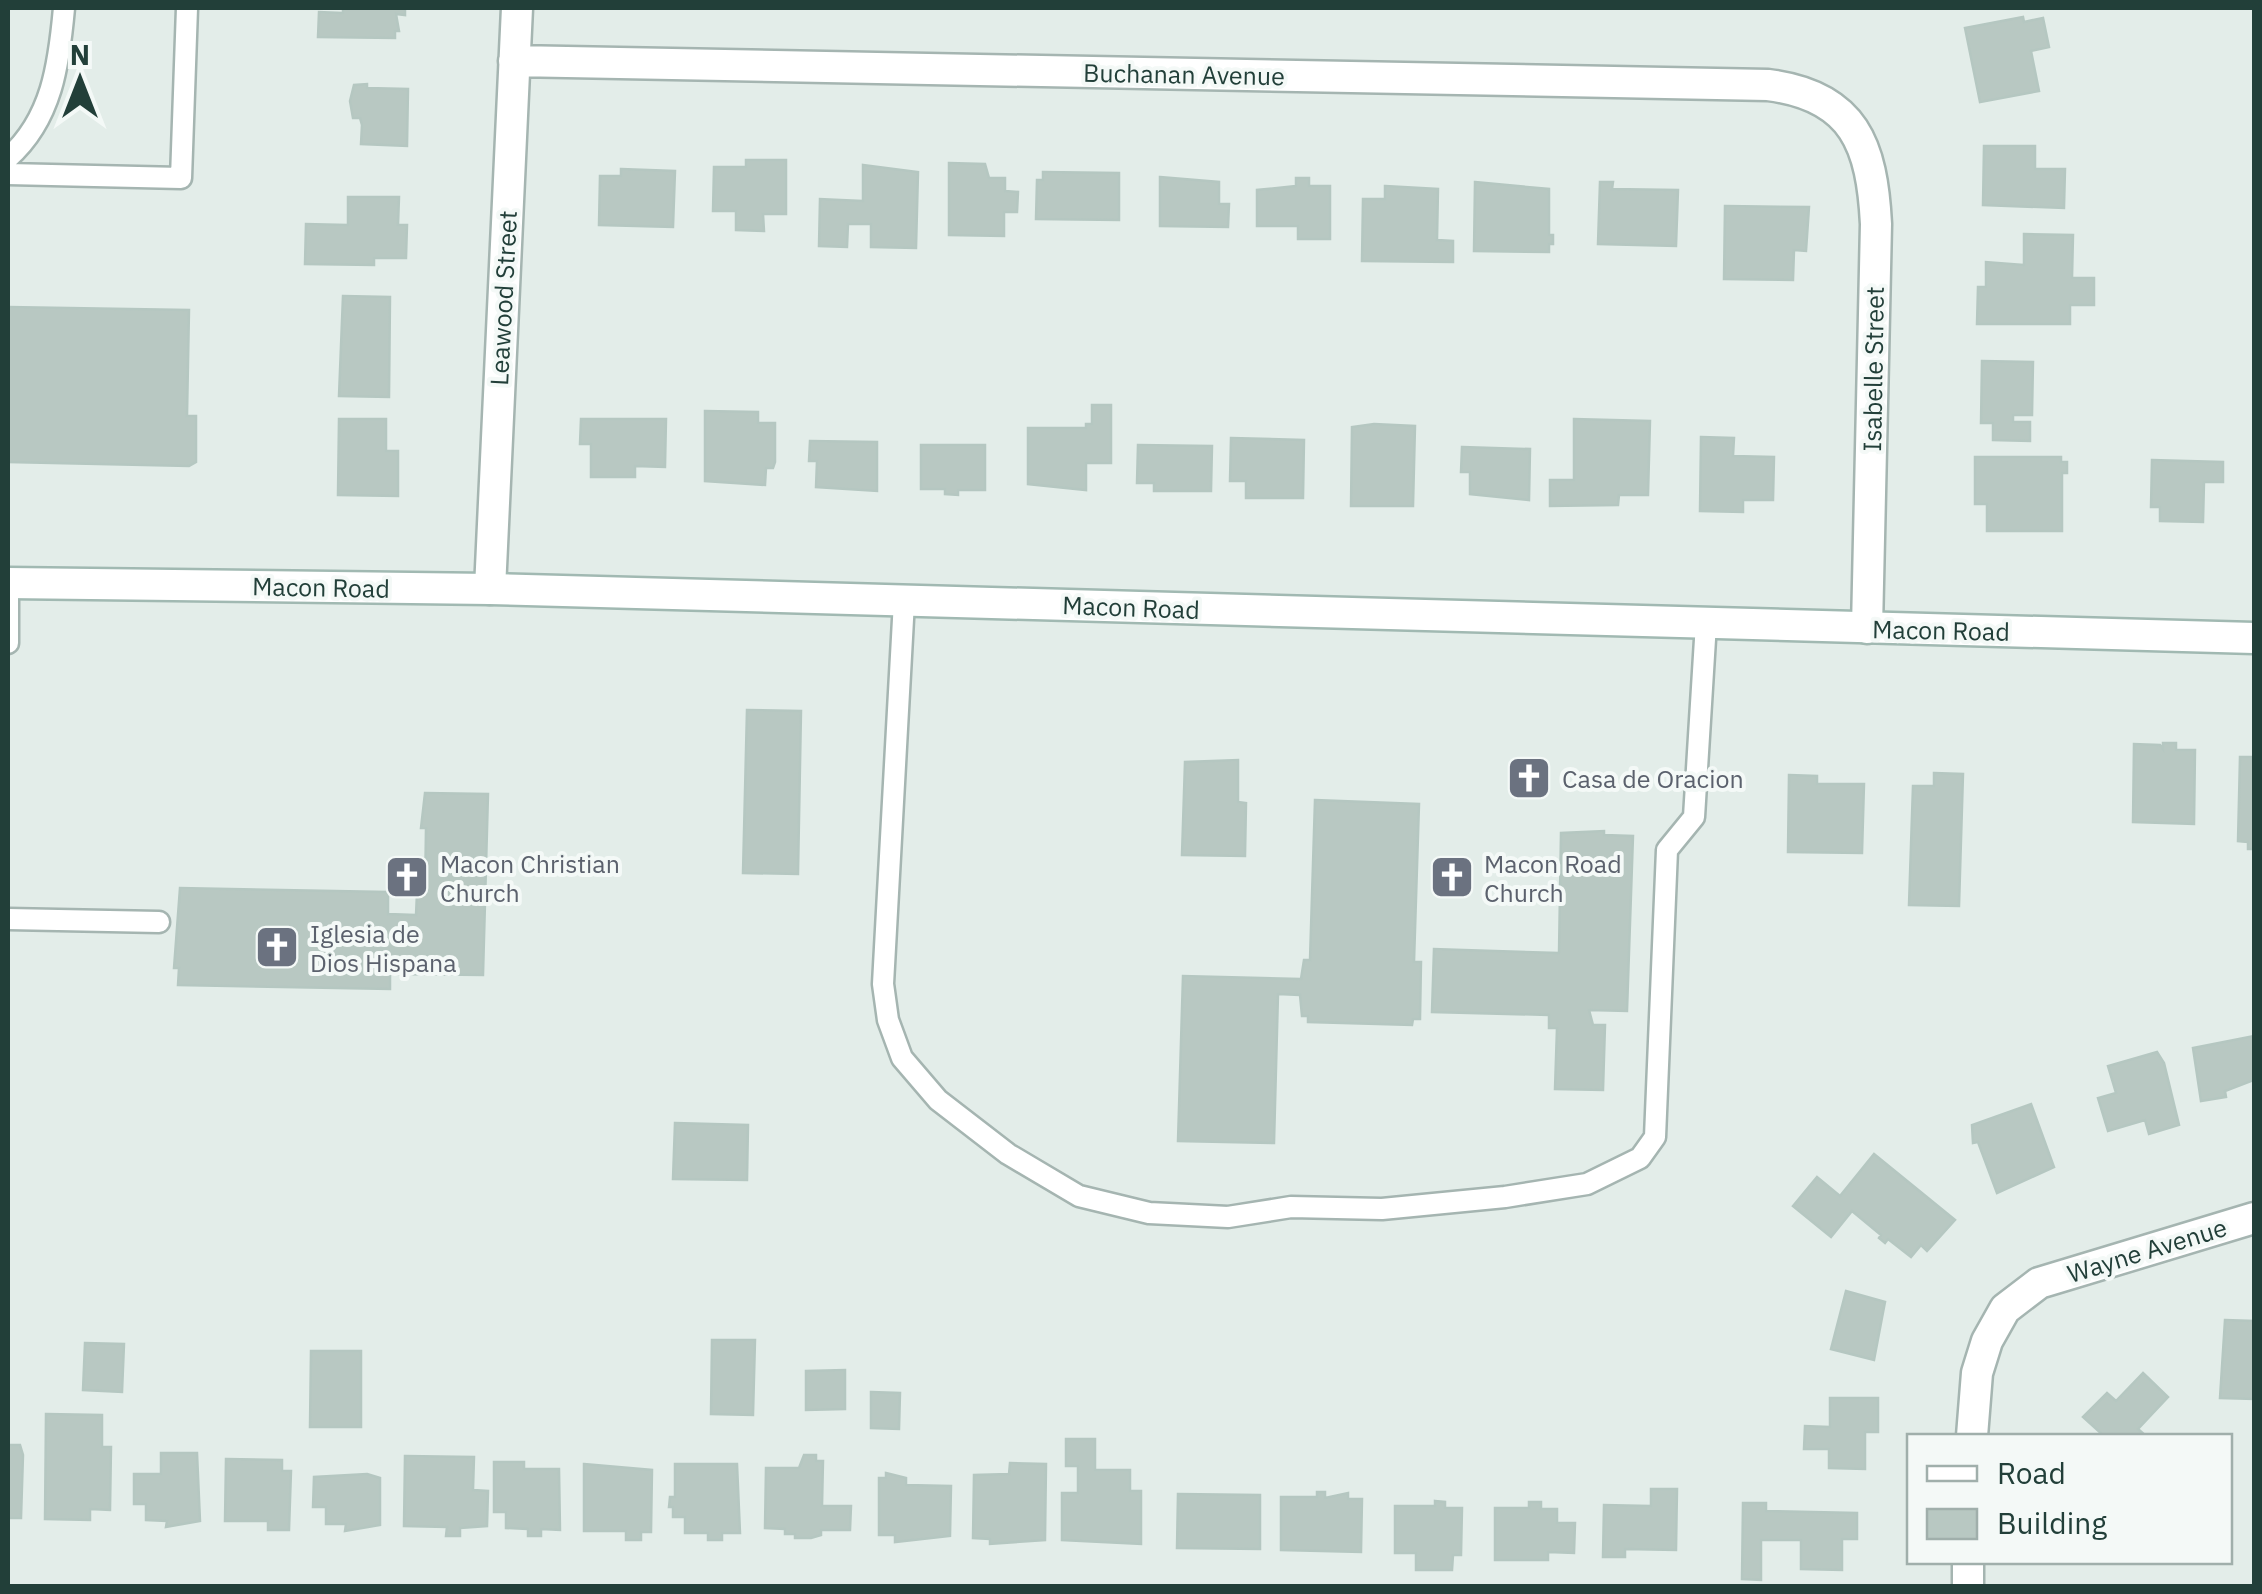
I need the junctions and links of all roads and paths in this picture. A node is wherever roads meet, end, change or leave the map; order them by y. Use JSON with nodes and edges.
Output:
{"nodes":[{"id":1,"x":64,"y":8,"type":"edge"},
{"id":2,"x":187,"y":8,"type":"edge"},
{"id":3,"x":517,"y":8,"type":"edge"},
{"id":4,"x":514,"y":61,"type":"junction"},
{"id":5,"x":1846,"y":118,"type":"joint"},
{"id":6,"x":8,"y":158,"type":"edge"},
{"id":7,"x":8,"y":174,"type":"edge"},
{"id":8,"x":8,"y":583,"type":"edge"},
{"id":9,"x":490,"y":589,"type":"junction"},
{"id":10,"x":904,"y":600,"type":"junction"},
{"id":11,"x":1706,"y":624,"type":"junction"},
{"id":12,"x":1867,"y":628,"type":"junction"},
{"id":13,"x":2254,"y":638,"type":"edge"},
{"id":14,"x":8,"y":643,"type":"edge"},
{"id":15,"x":8,"y":919,"type":"edge"},
{"id":16,"x":159,"y":922,"type":"dead end"},
{"id":17,"x":2254,"y":1218,"type":"edge"},
{"id":18,"x":1972,"y":1434,"type":"edge"}],
"edges":[{"from":1,"to":6,"type":"lane"},
{"from":2,"to":7,"type":"lane"},
{"from":3,"to":4,"type":"street","name":"Leawood Street"},
{"from":4,"to":5,"type":"street","name":"Buchanan Avenue"},
{"from":4,"to":9,"type":"street","name":"Leawood Street"},
{"from":5,"to":12,"type":"street","name":"Isabelle Street"},
{"from":8,"to":9,"type":"street","name":"Macon Road"},
{"from":8,"to":14,"type":"lane"},
{"from":9,"to":10,"type":"street","name":"Macon Road"},
{"from":10,"to":11,"type":"street","name":"Macon Road"},
{"from":10,"to":11,"type":"lane"},
{"from":11,"to":12,"type":"street","name":"Macon Road"},
{"from":12,"to":13,"type":"street","name":"Macon Road"},
{"from":15,"to":16,"type":"lane"},
{"from":17,"to":18,"type":"street","name":"Wayne Avenue"}]}
